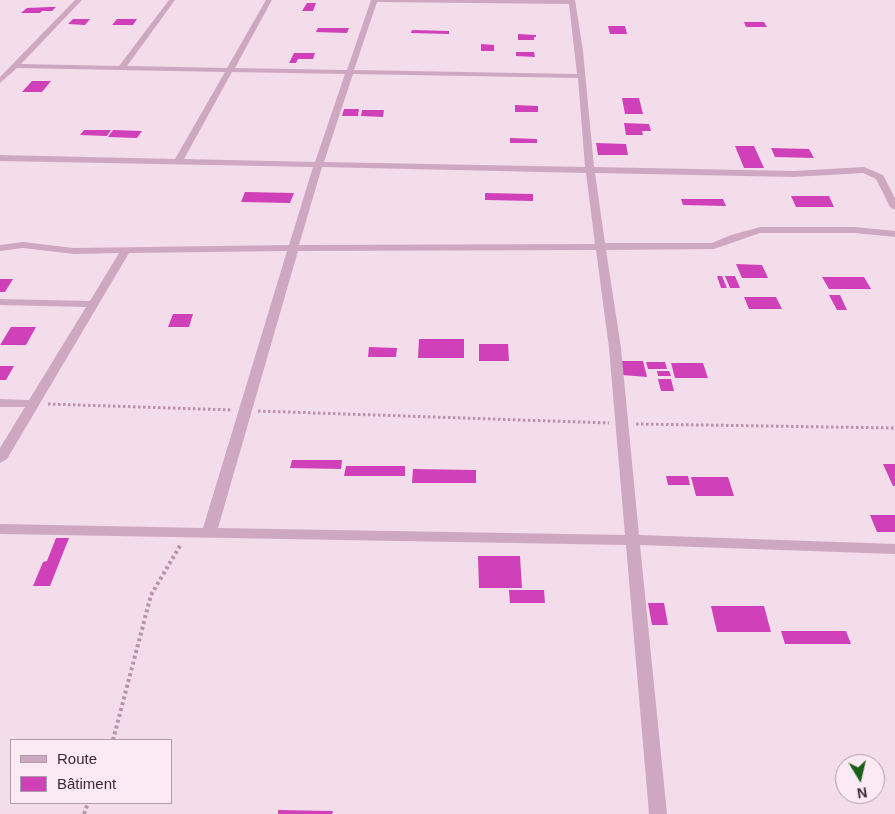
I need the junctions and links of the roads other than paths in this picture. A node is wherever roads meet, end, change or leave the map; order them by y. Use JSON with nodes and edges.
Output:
{"nodes":[{"id":1,"x":79,"y":0,"type":"edge"},
{"id":2,"x":172,"y":0,"type":"edge"},
{"id":3,"x":269,"y":0,"type":"edge"},
{"id":4,"x":375,"y":0,"type":"edge"},
{"id":5,"x":572,"y":1,"type":"edge"},
{"id":6,"x":14,"y":66,"type":"junction"},
{"id":7,"x":121,"y":68,"type":"junction"},
{"id":8,"x":230,"y":70,"type":"junction"},
{"id":9,"x":350,"y":72,"type":"junction"},
{"id":10,"x":581,"y":76,"type":"junction"},
{"id":11,"x":0,"y":81,"type":"edge"},
{"id":12,"x":0,"y":158,"type":"edge"},
{"id":13,"x":178,"y":162,"type":"junction"},
{"id":14,"x":318,"y":165,"type":"junction"},
{"id":15,"x":590,"y":169,"type":"junction"},
{"id":16,"x":895,"y":207,"type":"edge"},
{"id":17,"x":895,"y":234,"type":"edge"},
{"id":18,"x":0,"y":248,"type":"edge"},
{"id":19,"x":294,"y":248,"type":"junction"},
{"id":20,"x":601,"y":248,"type":"junction"},
{"id":21,"x":126,"y":250,"type":"junction"},
{"id":22,"x":0,"y":302,"type":"edge"},
{"id":23,"x":94,"y":304,"type":"junction"},
{"id":24,"x":0,"y":403,"type":"edge"},
{"id":25,"x":34,"y":404,"type":"junction"},
{"id":26,"x":0,"y":459,"type":"edge"},
{"id":27,"x":0,"y":529,"type":"edge"},
{"id":28,"x":209,"y":533,"type":"junction"},
{"id":29,"x":633,"y":540,"type":"junction"},
{"id":30,"x":895,"y":549,"type":"edge"},
{"id":31,"x":658,"y":814,"type":"edge"}],
"edges":[{"from":1,"to":6,"type":"street"},
{"from":2,"to":7,"type":"street"},
{"from":3,"to":8,"type":"street"},
{"from":4,"to":5,"type":"street"},
{"from":4,"to":9,"type":"street"},
{"from":5,"to":10,"type":"street"},
{"from":6,"to":7,"type":"street"},
{"from":6,"to":11,"type":"street"},
{"from":7,"to":8,"type":"street"},
{"from":8,"to":9,"type":"street"},
{"from":8,"to":13,"type":"street"},
{"from":9,"to":10,"type":"street"},
{"from":9,"to":14,"type":"street"},
{"from":10,"to":15,"type":"street"},
{"from":12,"to":13,"type":"street"},
{"from":13,"to":14,"type":"street"},
{"from":14,"to":15,"type":"street"},
{"from":14,"to":19,"type":"street"},
{"from":15,"to":16,"type":"street"},
{"from":15,"to":20,"type":"street"},
{"from":17,"to":20,"type":"street"},
{"from":18,"to":21,"type":"street"},
{"from":19,"to":20,"type":"street"},
{"from":19,"to":21,"type":"street"},
{"from":19,"to":28,"type":"street"},
{"from":20,"to":29,"type":"street"},
{"from":21,"to":23,"type":"street"},
{"from":22,"to":23,"type":"street"},
{"from":23,"to":25,"type":"street"},
{"from":24,"to":25,"type":"street"},
{"from":25,"to":26,"type":"street"},
{"from":27,"to":28,"type":"street"},
{"from":28,"to":29,"type":"street"},
{"from":29,"to":30,"type":"street"},
{"from":29,"to":31,"type":"street"}]}
